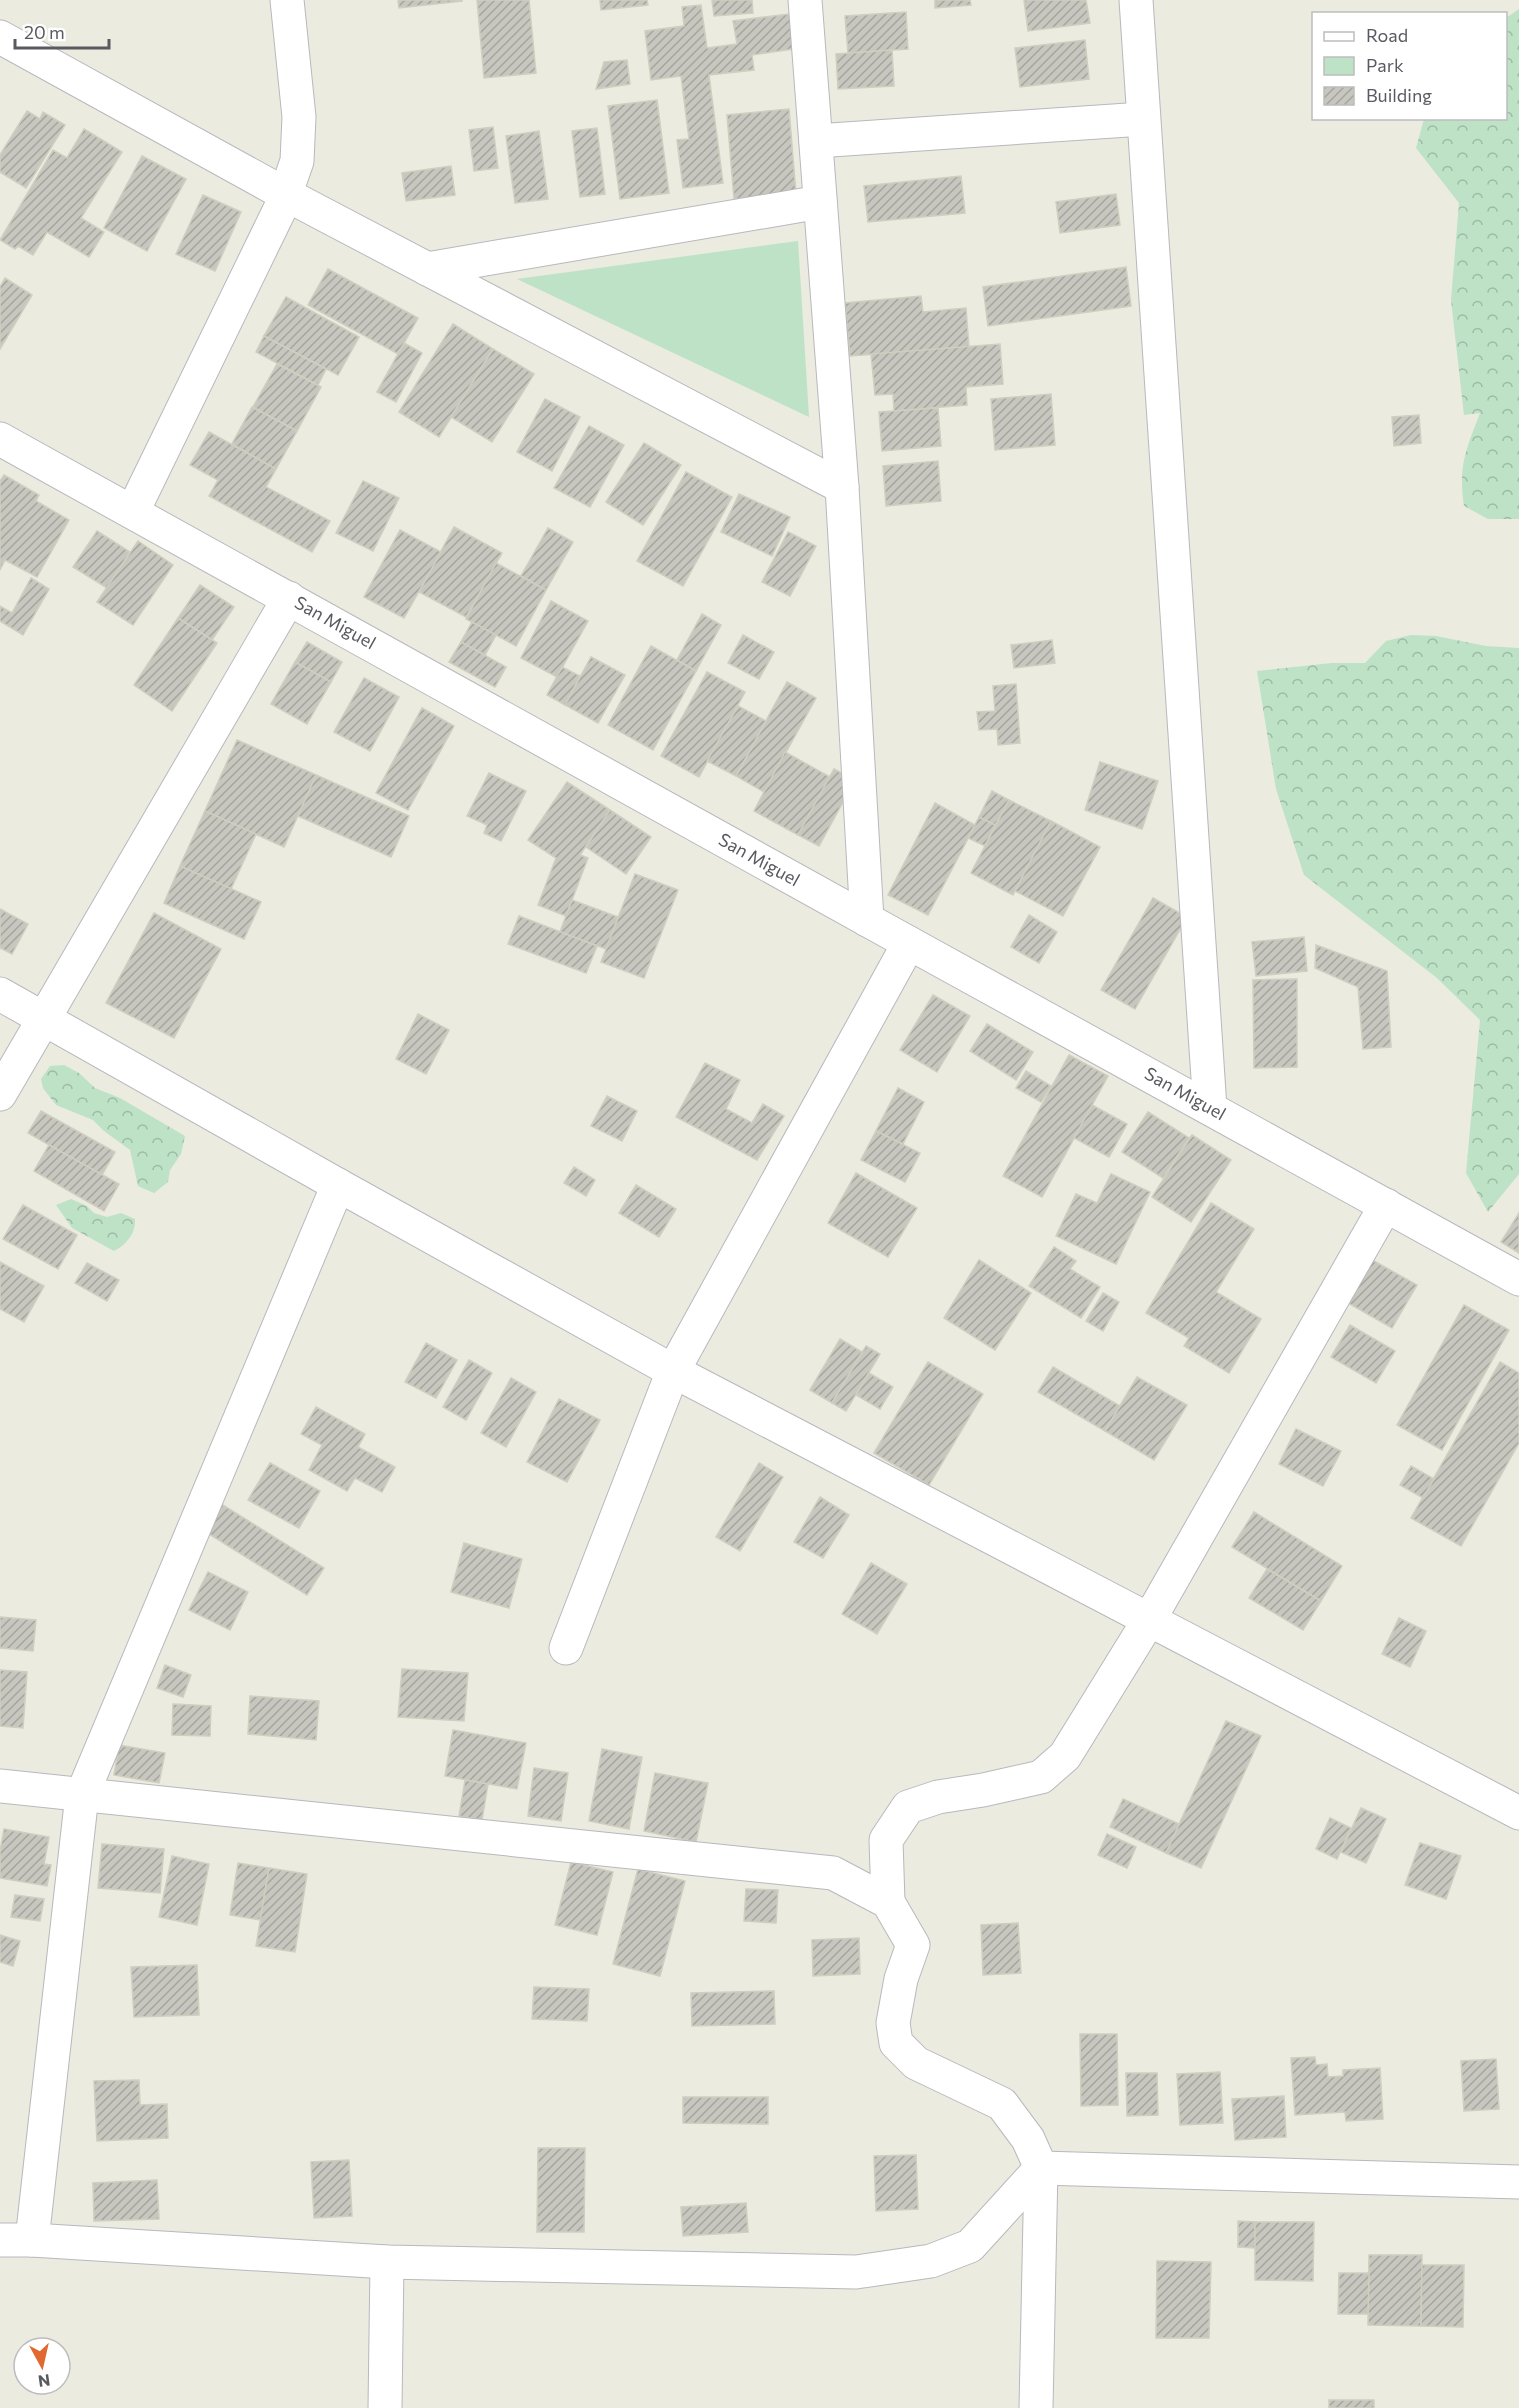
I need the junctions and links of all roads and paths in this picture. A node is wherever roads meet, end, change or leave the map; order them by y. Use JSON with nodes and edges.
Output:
{"nodes":[{"id":1,"x":287,"y":0,"type":"edge"},
{"id":2,"x":805,"y":0,"type":"edge"},
{"id":3,"x":1136,"y":0,"type":"edge"},
{"id":4,"x":0,"y":37,"type":"edge"},
{"id":5,"x":1143,"y":119,"type":"junction"},
{"id":6,"x":816,"y":141,"type":"junction"},
{"id":7,"x":285,"y":194,"type":"junction"},
{"id":8,"x":820,"y":202,"type":"junction"},
{"id":9,"x":427,"y":269,"type":"junction"},
{"id":10,"x":0,"y":439,"type":"edge"},
{"id":11,"x":842,"y":487,"type":"junction"},
{"id":12,"x":133,"y":511,"type":"junction"},
{"id":13,"x":289,"y":598,"type":"junction"},
{"id":14,"x":867,"y":920,"type":"junction"},
{"id":15,"x":909,"y":943,"type":"junction"},
{"id":16,"x":0,"y":994,"type":"edge"},
{"id":17,"x":45,"y":1018,"type":"junction"},
{"id":18,"x":0,"y":1094,"type":"edge"},
{"id":19,"x":1210,"y":1108,"type":"junction"},
{"id":20,"x":338,"y":1185,"type":"junction"},
{"id":21,"x":1386,"y":1205,"type":"junction"},
{"id":22,"x":1519,"y":1279,"type":"edge"},
{"id":23,"x":673,"y":1371,"type":"junction"},
{"id":24,"x":1149,"y":1620,"type":"junction"},
{"id":25,"x":566,"y":1648,"type":"dead end"},
{"id":26,"x":0,"y":1786,"type":"edge"},
{"id":27,"x":82,"y":1795,"type":"junction"},
{"id":28,"x":1519,"y":1814,"type":"edge"},
{"id":29,"x":888,"y":1902,"type":"junction"},
{"id":30,"x":1041,"y":2168,"type":"junction"},
{"id":31,"x":1519,"y":2182,"type":"edge"},
{"id":32,"x":16,"y":2240,"type":"edge"},
{"id":33,"x":387,"y":2262,"type":"junction"},
{"id":34,"x":385,"y":2408,"type":"edge"},
{"id":35,"x":1036,"y":2408,"type":"edge"}],
"edges":[{"from":1,"to":7,"type":"street"},
{"from":2,"to":6,"type":"street"},
{"from":3,"to":5,"type":"street"},
{"from":4,"to":7,"type":"street"},
{"from":5,"to":6,"type":"street"},
{"from":5,"to":19,"type":"street"},
{"from":6,"to":8,"type":"street"},
{"from":7,"to":9,"type":"street"},
{"from":7,"to":12,"type":"street"},
{"from":8,"to":9,"type":"street"},
{"from":8,"to":11,"type":"street"},
{"from":9,"to":11,"type":"street"},
{"from":10,"to":12,"type":"street","name":"San Miguel"},
{"from":11,"to":14,"type":"street"},
{"from":12,"to":13,"type":"street","name":"San Miguel"},
{"from":13,"to":14,"type":"street","name":"San Miguel"},
{"from":13,"to":17,"type":"street"},
{"from":14,"to":15,"type":"street","name":"San Miguel"},
{"from":15,"to":19,"type":"street","name":"San Miguel"},
{"from":15,"to":23,"type":"street"},
{"from":16,"to":17,"type":"street"},
{"from":17,"to":18,"type":"street"},
{"from":17,"to":20,"type":"street"},
{"from":19,"to":21,"type":"street","name":"San Miguel"},
{"from":20,"to":23,"type":"street"},
{"from":20,"to":27,"type":"street"},
{"from":21,"to":22,"type":"street","name":"San Miguel"},
{"from":21,"to":24,"type":"street"},
{"from":23,"to":24,"type":"street"},
{"from":23,"to":25,"type":"street"},
{"from":24,"to":28,"type":"street"},
{"from":24,"to":29,"type":"street"},
{"from":26,"to":27,"type":"street"},
{"from":27,"to":29,"type":"street"},
{"from":27,"to":32,"type":"street"},
{"from":29,"to":30,"type":"street"},
{"from":30,"to":31,"type":"street"},
{"from":30,"to":33,"type":"street"},
{"from":30,"to":35,"type":"street"},
{"from":32,"to":33,"type":"street"},
{"from":33,"to":34,"type":"street"}]}
